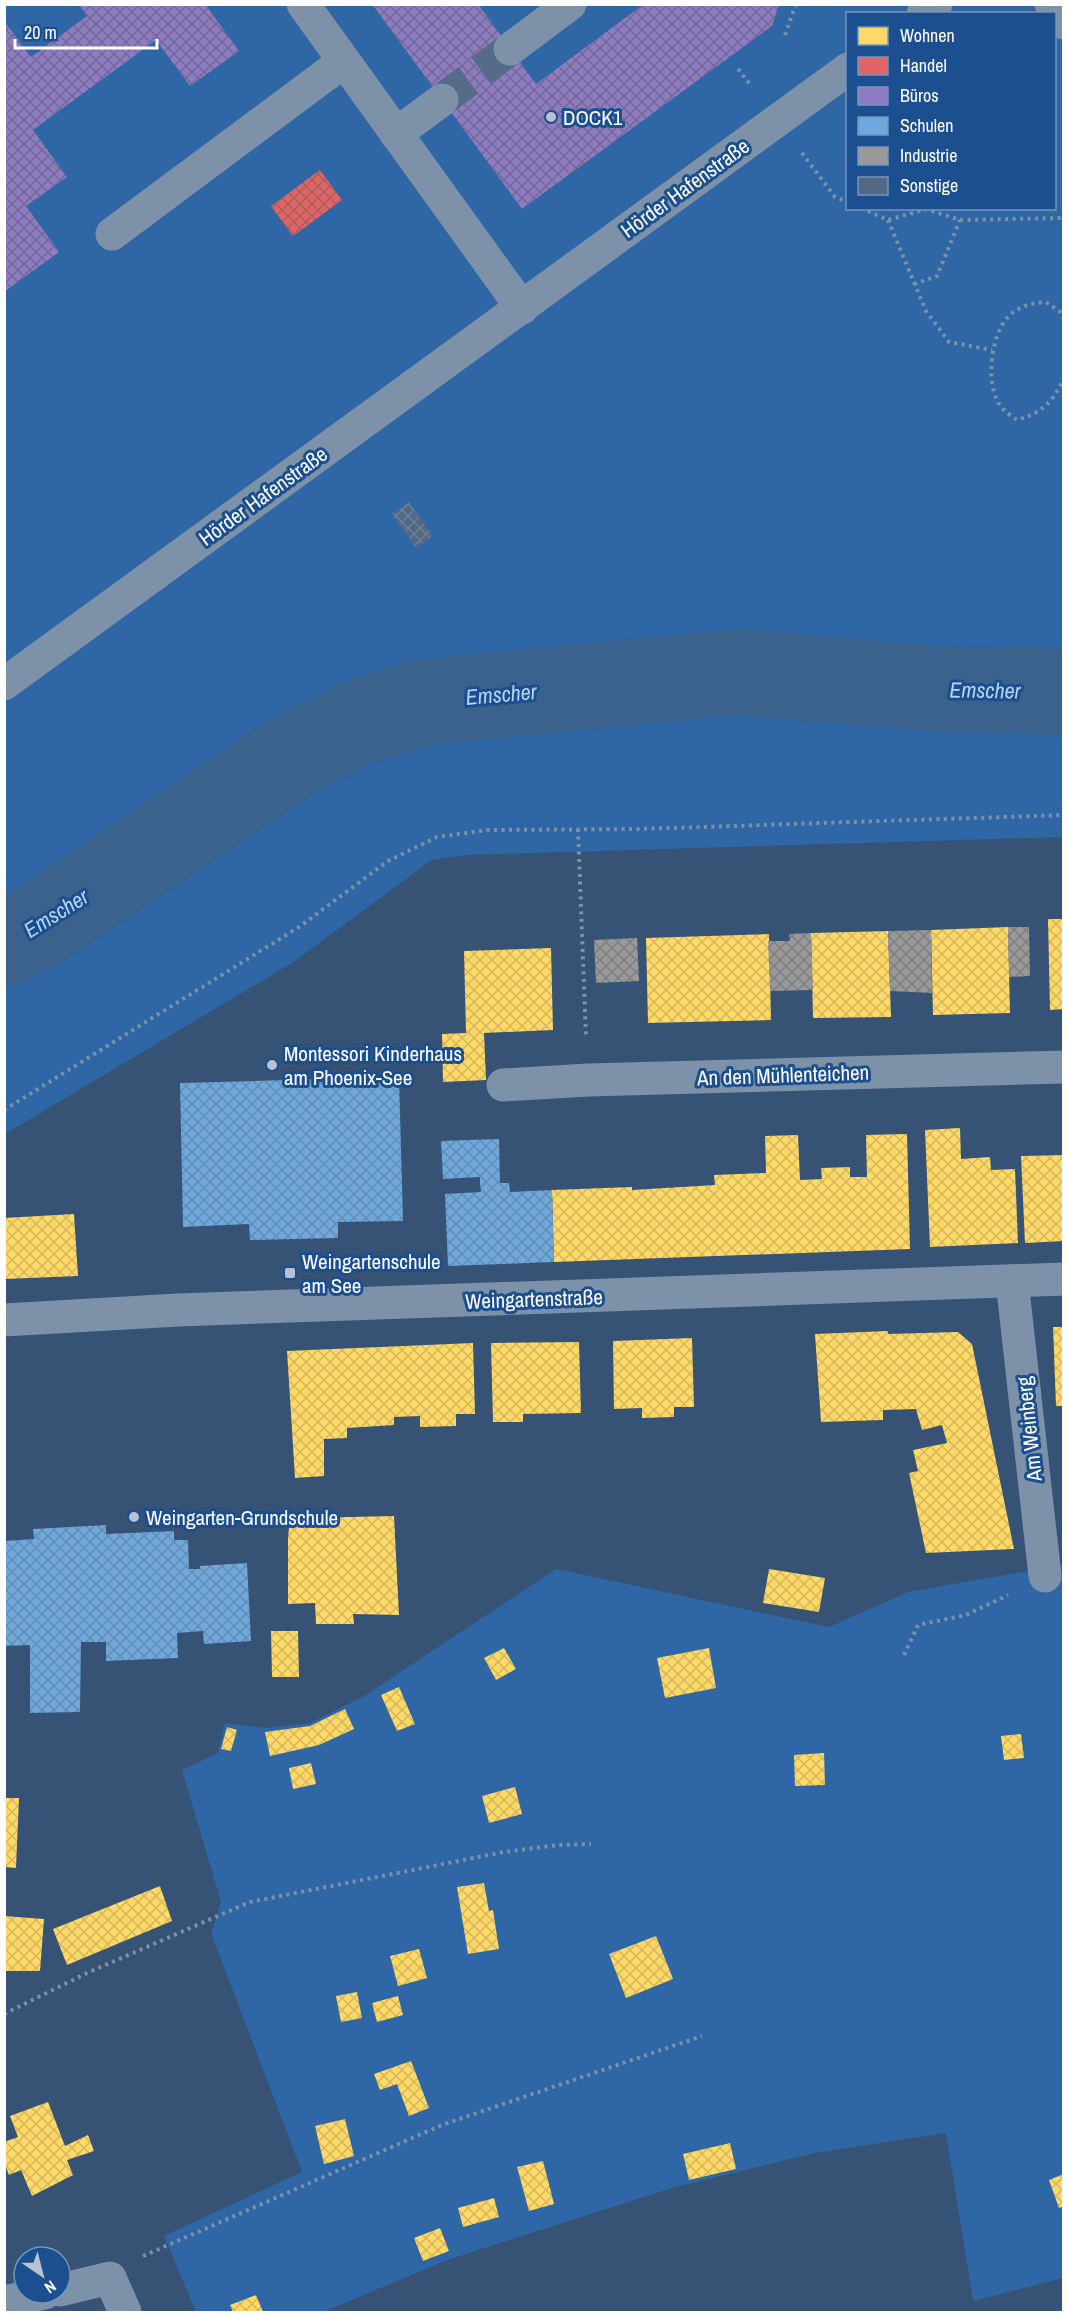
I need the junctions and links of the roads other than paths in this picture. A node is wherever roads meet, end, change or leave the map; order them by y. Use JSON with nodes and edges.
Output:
{"nodes":[{"id":1,"x":303,"y":4,"type":"edge"},
{"id":2,"x":570,"y":4,"type":"edge"},
{"id":3,"x":1051,"y":4,"type":"edge"},
{"id":4,"x":1064,"y":22,"type":"edge"},
{"id":5,"x":510,"y":49,"type":"tunnel mouth"},
{"id":6,"x":344,"y":62,"type":"junction"},
{"id":7,"x":846,"y":70,"type":"edge"},
{"id":8,"x":442,"y":100,"type":"tunnel mouth"},
{"id":9,"x":396,"y":134,"type":"junction"},
{"id":10,"x":112,"y":234,"type":"dead end"},
{"id":11,"x":522,"y":308,"type":"junction"},
{"id":12,"x":4,"y":684,"type":"edge"},
{"id":13,"x":1064,"y":1067,"type":"edge"},
{"id":14,"x":503,"y":1085,"type":"dead end"},
{"id":15,"x":1064,"y":1279,"type":"edge"},
{"id":16,"x":1012,"y":1281,"type":"junction"},
{"id":17,"x":4,"y":1320,"type":"edge"},
{"id":18,"x":1045,"y":1576,"type":"road end"},
{"id":19,"x":72,"y":2287,"type":"edge"},
{"id":20,"x":125,"y":2313,"type":"edge"}],
"edges":[{"from":1,"to":6,"type":"street"},
{"from":2,"to":5,"type":"street"},
{"from":3,"to":4,"type":"street"},
{"from":6,"to":9,"type":"street"},
{"from":6,"to":10,"type":"street"},
{"from":7,"to":11,"type":"street","name":"Hörder Hafenstraße"},
{"from":8,"to":9,"type":"street"},
{"from":9,"to":11,"type":"street"},
{"from":11,"to":12,"type":"street","name":"Hörder Hafenstraße"},
{"from":13,"to":14,"type":"street","name":"An den Mühlenteichen"},
{"from":15,"to":16,"type":"street","name":"Weingartenstraße"},
{"from":16,"to":17,"type":"street","name":"Weingartenstraße"},
{"from":16,"to":18,"type":"street","name":"Am Weinberg"},
{"from":19,"to":20,"type":"street"}]}
